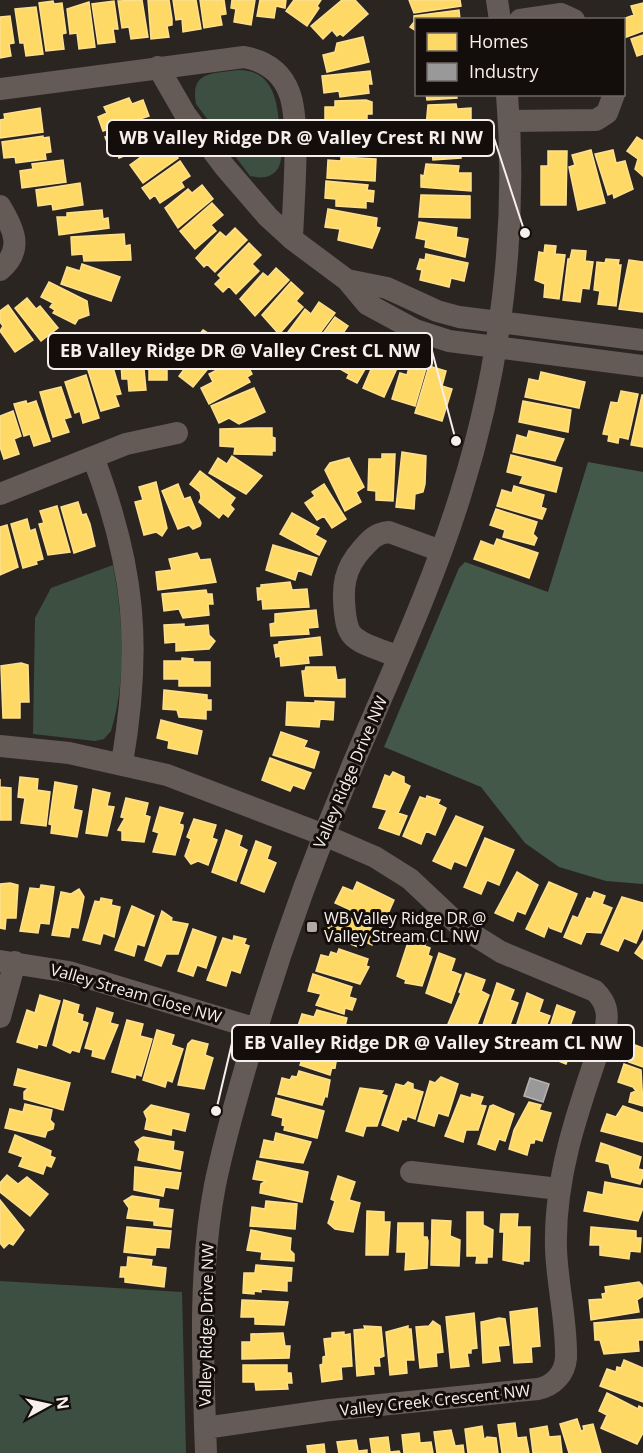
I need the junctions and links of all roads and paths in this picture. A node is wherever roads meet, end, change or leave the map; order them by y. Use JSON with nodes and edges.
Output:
{"nodes":[{"id":1,"x":497,"y":0,"type":"edge"},
{"id":2,"x":500,"y":18,"type":"edge"},
{"id":3,"x":534,"y":18,"type":"edge"},
{"id":4,"x":570,"y":18,"type":"edge"},
{"id":5,"x":158,"y":67,"type":"junction"},
{"id":6,"x":0,"y":90,"type":"edge"},
{"id":7,"x":507,"y":96,"type":"edge"},
{"id":8,"x":613,"y":96,"type":"edge"},
{"id":9,"x":510,"y":121,"type":"junction"},
{"id":10,"x":0,"y":206,"type":"edge"},
{"id":11,"x":292,"y":239,"type":"junction"},
{"id":12,"x":0,"y":270,"type":"edge"},
{"id":13,"x":347,"y":280,"type":"junction"},
{"id":14,"x":499,"y":322,"type":"junction"},
{"id":15,"x":643,"y":340,"type":"edge"},
{"id":16,"x":495,"y":347,"type":"junction"},
{"id":17,"x":643,"y":366,"type":"edge"},
{"id":18,"x":177,"y":433,"type":"dead end"},
{"id":19,"x":93,"y":457,"type":"junction"},
{"id":20,"x":0,"y":494,"type":"edge"},
{"id":21,"x":441,"y":551,"type":"junction"},
{"id":22,"x":399,"y":657,"type":"junction"},
{"id":23,"x":0,"y":746,"type":"edge"},
{"id":24,"x":122,"y":763,"type":"junction"},
{"id":25,"x":324,"y":835,"type":"junction"},
{"id":26,"x":8,"y":961,"type":"edge"},
{"id":27,"x":0,"y":1017,"type":"edge"},
{"id":28,"x":257,"y":1029,"type":"junction"},
{"id":29,"x":411,"y":1172,"type":"dead end"},
{"id":30,"x":559,"y":1189,"type":"junction"},
{"id":31,"x":205,"y":1428,"type":"junction"},
{"id":32,"x":206,"y":1453,"type":"edge"}],
"edges":[{"from":1,"to":2,"type":"street"},
{"from":3,"to":4,"type":"street"},
{"from":5,"to":6,"type":"street"},
{"from":5,"to":11,"type":"street"},
{"from":5,"to":11,"type":"street"},
{"from":7,"to":9,"type":"street","name":"Valley Ridge Drive NW"},
{"from":8,"to":9,"type":"street"},
{"from":9,"to":14,"type":"street","name":"Valley Ridge Drive NW"},
{"from":10,"to":12,"type":"street"},
{"from":11,"to":13,"type":"street"},
{"from":13,"to":14,"type":"street"},
{"from":13,"to":16,"type":"street"},
{"from":14,"to":15,"type":"street"},
{"from":14,"to":16,"type":"street","name":"Valley Ridge Drive NW"},
{"from":16,"to":17,"type":"street"},
{"from":16,"to":21,"type":"street","name":"Valley Ridge Drive NW"},
{"from":18,"to":19,"type":"street"},
{"from":19,"to":20,"type":"street"},
{"from":19,"to":24,"type":"street"},
{"from":21,"to":22,"type":"street","name":"Valley Ridge Drive NW"},
{"from":21,"to":22,"type":"street"},
{"from":22,"to":25,"type":"street","name":"Valley Ridge Drive NW"},
{"from":23,"to":24,"type":"street","name":"Valley Creek Crescent NW"},
{"from":24,"to":25,"type":"street","name":"Valley Creek Crescent NW"},
{"from":25,"to":28,"type":"street","name":"Valley Ridge Drive NW"},
{"from":25,"to":30,"type":"street","name":"Valley Creek Crescent NW"},
{"from":26,"to":27,"type":"street","name":"Valley Stream Close NW"},
{"from":26,"to":28,"type":"street","name":"Valley Stream Close NW"},
{"from":28,"to":31,"type":"street","name":"Valley Ridge Drive NW"},
{"from":29,"to":30,"type":"street"},
{"from":30,"to":31,"type":"street","name":"Valley Creek Crescent NW"},
{"from":31,"to":32,"type":"street","name":"Valley Ridge Drive NW"}]}
